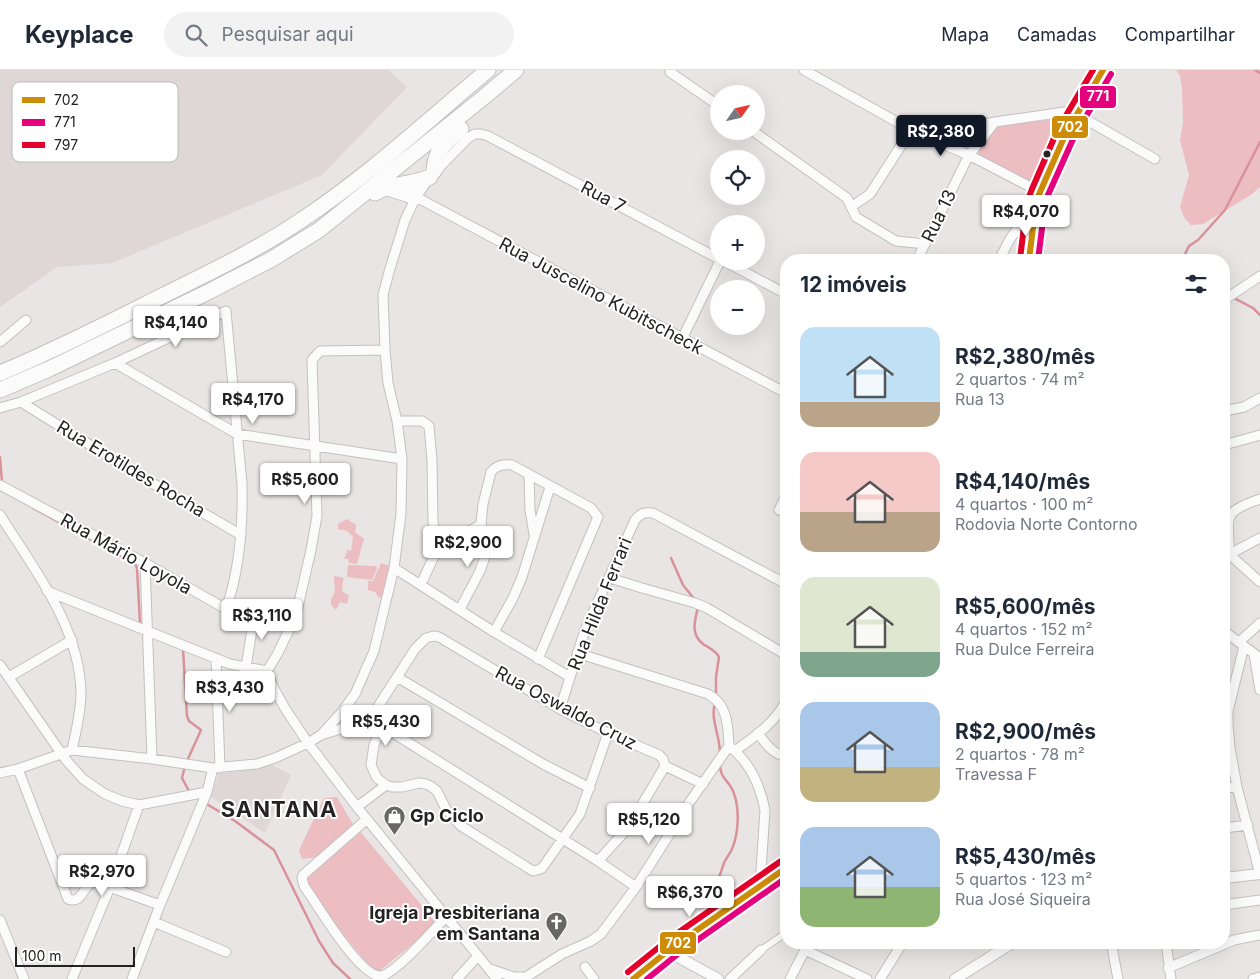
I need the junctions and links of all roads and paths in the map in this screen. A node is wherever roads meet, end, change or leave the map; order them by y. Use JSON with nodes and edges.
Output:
{"nodes":[{"id":1,"x":478,"y":70,"type":"edge"},
{"id":2,"x":488,"y":70,"type":"edge"},
{"id":3,"x":518,"y":70,"type":"edge"},
{"id":4,"x":804,"y":70,"type":"edge"},
{"id":5,"x":1103,"y":70,"type":"edge"},
{"id":6,"x":670,"y":72,"type":"dead end"},
{"id":7,"x":710,"y":100,"type":"edge"},
{"id":8,"x":1077,"y":113,"type":"junction"},
{"id":9,"x":995,"y":122,"type":"junction"},
{"id":10,"x":911,"y":130,"type":"junction"},
{"id":11,"x":922,"y":136,"type":"junction"},
{"id":12,"x":765,"y":139,"type":"edge"},
{"id":13,"x":405,"y":140,"type":"junction"},
{"id":14,"x":969,"y":155,"type":"junction"},
{"id":15,"x":1155,"y":159,"type":"dead end"},
{"id":16,"x":432,"y":174,"type":"junction"},
{"id":17,"x":385,"y":187,"type":"junction"},
{"id":18,"x":416,"y":197,"type":"junction"},
{"id":19,"x":1038,"y":197,"type":"junction"},
{"id":20,"x":355,"y":202,"type":"junction"},
{"id":21,"x":851,"y":206,"type":"junction"},
{"id":22,"x":925,"y":244,"type":"junction"},
{"id":23,"x":710,"y":254,"type":"edge"},
{"id":24,"x":920,"y":254,"type":"edge"},
{"id":25,"x":1003,"y":254,"type":"edge"},
{"id":26,"x":1030,"y":254,"type":"edge"},
{"id":27,"x":716,"y":270,"type":"edge"},
{"id":28,"x":740,"y":270,"type":"edge"},
{"id":29,"x":1260,"y":276,"type":"edge"},
{"id":30,"x":780,"y":291,"type":"edge"},
{"id":31,"x":1230,"y":296,"type":"edge"},
{"id":32,"x":26,"y":320,"type":"dead end"},
{"id":33,"x":682,"y":339,"type":"junction"},
{"id":34,"x":0,"y":342,"type":"edge"},
{"id":35,"x":385,"y":350,"type":"junction"},
{"id":36,"x":115,"y":364,"type":"junction"},
{"id":37,"x":0,"y":373,"type":"edge"},
{"id":38,"x":0,"y":390,"type":"edge"},
{"id":39,"x":780,"y":390,"type":"edge"},
{"id":40,"x":1260,"y":398,"type":"edge"},
{"id":41,"x":21,"y":402,"type":"junction"},
{"id":42,"x":0,"y":408,"type":"edge"},
{"id":43,"x":1230,"y":410,"type":"edge"},
{"id":44,"x":397,"y":421,"type":"junction"},
{"id":45,"x":237,"y":434,"type":"junction"},
{"id":46,"x":1260,"y":435,"type":"edge"},
{"id":47,"x":1230,"y":443,"type":"edge"},
{"id":48,"x":314,"y":447,"type":"junction"},
{"id":49,"x":402,"y":459,"type":"junction"},
{"id":50,"x":530,"y":475,"type":"junction"},
{"id":51,"x":0,"y":485,"type":"edge"},
{"id":52,"x":550,"y":487,"type":"junction"},
{"id":53,"x":1260,"y":499,"type":"edge"},
{"id":54,"x":0,"y":515,"type":"edge"},
{"id":55,"x":1230,"y":515,"type":"edge"},
{"id":56,"x":481,"y":524,"type":"junction"},
{"id":57,"x":241,"y":535,"type":"junction"},
{"id":58,"x":535,"y":537,"type":"junction"},
{"id":59,"x":1260,"y":538,"type":"edge"},
{"id":60,"x":438,"y":548,"type":"junction"},
{"id":61,"x":1230,"y":554,"type":"edge"},
{"id":62,"x":1230,"y":559,"type":"edge"},
{"id":63,"x":145,"y":562,"type":"junction"},
{"id":64,"x":394,"y":568,"type":"junction"},
{"id":65,"x":610,"y":578,"type":"junction"},
{"id":66,"x":780,"y":581,"type":"edge"},
{"id":67,"x":1260,"y":582,"type":"edge"},
{"id":68,"x":421,"y":584,"type":"junction"},
{"id":69,"x":47,"y":591,"type":"junction"},
{"id":70,"x":226,"y":609,"type":"junction"},
{"id":71,"x":460,"y":609,"type":"junction"},
{"id":72,"x":255,"y":611,"type":"junction"},
{"id":73,"x":296,"y":614,"type":"junction"},
{"id":74,"x":1260,"y":623,"type":"edge"},
{"id":75,"x":148,"y":631,"type":"junction"},
{"id":76,"x":494,"y":632,"type":"junction"},
{"id":77,"x":1230,"y":636,"type":"edge"},
{"id":78,"x":72,"y":640,"type":"junction"},
{"id":79,"x":1241,"y":644,"type":"junction"},
{"id":80,"x":780,"y":651,"type":"edge"},
{"id":81,"x":577,"y":654,"type":"junction"},
{"id":82,"x":1257,"y":656,"type":"edge"},
{"id":83,"x":216,"y":658,"type":"junction"},
{"id":84,"x":538,"y":659,"type":"junction"},
{"id":85,"x":0,"y":665,"type":"edge"},
{"id":86,"x":246,"y":667,"type":"junction"},
{"id":87,"x":267,"y":671,"type":"junction"},
{"id":88,"x":9,"y":677,"type":"junction"},
{"id":89,"x":397,"y":677,"type":"junction"},
{"id":90,"x":570,"y":677,"type":"junction"},
{"id":91,"x":1260,"y":690,"type":"edge"},
{"id":92,"x":1230,"y":701,"type":"edge"},
{"id":93,"x":560,"y":709,"type":"junction"},
{"id":94,"x":780,"y":712,"type":"edge"},
{"id":95,"x":372,"y":716,"type":"junction"},
{"id":96,"x":382,"y":726,"type":"junction"},
{"id":97,"x":608,"y":733,"type":"junction"},
{"id":98,"x":758,"y":734,"type":"junction"},
{"id":99,"x":321,"y":735,"type":"junction"},
{"id":100,"x":308,"y":743,"type":"junction"},
{"id":101,"x":732,"y":748,"type":"junction"},
{"id":102,"x":67,"y":752,"type":"junction"},
{"id":103,"x":780,"y":755,"type":"edge"},
{"id":104,"x":152,"y":759,"type":"junction"},
{"id":105,"x":1230,"y":760,"type":"edge"},
{"id":106,"x":666,"y":766,"type":"junction"},
{"id":107,"x":216,"y":768,"type":"junction"},
{"id":108,"x":18,"y":769,"type":"junction"},
{"id":109,"x":0,"y":773,"type":"edge"},
{"id":110,"x":703,"y":784,"type":"junction"},
{"id":111,"x":386,"y":785,"type":"junction"},
{"id":112,"x":1237,"y":787,"type":"junction"},
{"id":113,"x":590,"y":788,"type":"junction"},
{"id":114,"x":1230,"y":788,"type":"edge"},
{"id":115,"x":207,"y":792,"type":"junction"},
{"id":116,"x":139,"y":805,"type":"junction"},
{"id":117,"x":358,"y":807,"type":"junction"},
{"id":118,"x":367,"y":819,"type":"junction"},
{"id":119,"x":1248,"y":825,"type":"junction"},
{"id":120,"x":1230,"y":827,"type":"edge"},
{"id":121,"x":563,"y":840,"type":"junction"},
{"id":122,"x":598,"y":861,"type":"junction"},
{"id":123,"x":780,"y":872,"type":"edge"},
{"id":124,"x":1260,"y":874,"type":"edge"},
{"id":125,"x":1230,"y":877,"type":"edge"},
{"id":126,"x":762,"y":884,"type":"junction"},
{"id":127,"x":110,"y":886,"type":"junction"},
{"id":128,"x":636,"y":887,"type":"junction"},
{"id":129,"x":1260,"y":900,"type":"edge"},
{"id":130,"x":1230,"y":903,"type":"edge"},
{"id":131,"x":160,"y":905,"type":"junction"},
{"id":132,"x":447,"y":916,"type":"junction"},
{"id":133,"x":0,"y":920,"type":"edge"},
{"id":134,"x":154,"y":922,"type":"junction"},
{"id":135,"x":1260,"y":935,"type":"edge"},
{"id":136,"x":780,"y":937,"type":"edge"},
{"id":137,"x":1230,"y":941,"type":"edge"},
{"id":138,"x":805,"y":949,"type":"edge"},
{"id":139,"x":812,"y":949,"type":"edge"},
{"id":140,"x":899,"y":949,"type":"edge"},
{"id":141,"x":1003,"y":949,"type":"edge"},
{"id":142,"x":1112,"y":949,"type":"edge"},
{"id":143,"x":1167,"y":949,"type":"edge"},
{"id":144,"x":1212,"y":949,"type":"edge"},
{"id":145,"x":761,"y":950,"type":"joint"},
{"id":146,"x":667,"y":951,"type":"junction"},
{"id":147,"x":226,"y":952,"type":"dead end"},
{"id":148,"x":478,"y":956,"type":"junction"},
{"id":149,"x":584,"y":966,"type":"dead end"},
{"id":150,"x":488,"y":968,"type":"junction"},
{"id":151,"x":1168,"y":968,"type":"junction"},
{"id":152,"x":1260,"y":976,"type":"edge"},
{"id":153,"x":24,"y":979,"type":"edge"},
{"id":154,"x":72,"y":979,"type":"edge"},
{"id":155,"x":132,"y":979,"type":"edge"},
{"id":156,"x":457,"y":979,"type":"edge"},
{"id":157,"x":497,"y":979,"type":"edge"},
{"id":158,"x":594,"y":979,"type":"edge"},
{"id":159,"x":633,"y":979,"type":"edge"},
{"id":160,"x":718,"y":979,"type":"edge"},
{"id":161,"x":730,"y":979,"type":"edge"},
{"id":162,"x":790,"y":979,"type":"edge"},
{"id":163,"x":867,"y":979,"type":"edge"},
{"id":164,"x":880,"y":979,"type":"edge"},
{"id":165,"x":955,"y":979,"type":"edge"},
{"id":166,"x":1118,"y":979,"type":"edge"},
{"id":167,"x":1171,"y":979,"type":"edge"},
{"id":168,"x":1252,"y":979,"type":"edge"}],
"edges":[{"from":1,"to":13,"type":"highway"},
{"from":2,"to":13,"type":"highway"},
{"from":3,"to":16,"type":"highway"},
{"from":3,"to":20,"type":"highway"},
{"from":4,"to":10,"type":"street"},
{"from":5,"to":8,"type":"main road"},
{"from":6,"to":7,"type":"street"},
{"from":8,"to":9,"type":"street"},
{"from":8,"to":15,"type":"street"},
{"from":8,"to":19,"type":"main road"},
{"from":9,"to":11,"type":"street"},
{"from":9,"to":14,"type":"street","name":"Rua 13"},
{"from":10,"to":11,"type":"street"},
{"from":10,"to":21,"type":"street"},
{"from":11,"to":14,"type":"street"},
{"from":12,"to":21,"type":"street"},
{"from":13,"to":37,"type":"highway"},
{"from":14,"to":19,"type":"street"},
{"from":14,"to":22,"type":"street","name":"Rua 13"},
{"from":16,"to":17,"type":"highway"},
{"from":16,"to":18,"type":"street"},
{"from":16,"to":23,"type":"street","name":"Rua 7"},
{"from":17,"to":18,"type":"highway"},
{"from":17,"to":20,"type":"highway"},
{"from":18,"to":33,"type":"street","name":"Rua Juscelino Kubitscheck"},
{"from":18,"to":35,"type":"street"},
{"from":19,"to":25,"type":"street"},
{"from":19,"to":26,"type":"main road"},
{"from":20,"to":38,"type":"highway"},
{"from":21,"to":22,"type":"street"},
{"from":22,"to":24,"type":"street","name":"Rua 13"},
{"from":27,"to":33,"type":"street"},
{"from":28,"to":30,"type":"street","name":"Rua 7"},
{"from":29,"to":31,"type":"street"},
{"from":32,"to":34,"type":"street"},
{"from":33,"to":39,"type":"street","name":"Rua Juscelino Kubitscheck"},
{"from":35,"to":44,"type":"street"},
{"from":35,"to":48,"type":"street"},
{"from":36,"to":41,"type":"street"},
{"from":36,"to":45,"type":"street"},
{"from":36,"to":45,"type":"street"},
{"from":40,"to":43,"type":"street"},
{"from":41,"to":42,"type":"street"},
{"from":41,"to":57,"type":"street","name":"Rua Erotildes Rocha"},
{"from":44,"to":49,"type":"street"},
{"from":44,"to":60,"type":"street"},
{"from":45,"to":48,"type":"street"},
{"from":45,"to":57,"type":"street"},
{"from":46,"to":47,"type":"street"},
{"from":48,"to":49,"type":"street"},
{"from":48,"to":73,"type":"street"},
{"from":49,"to":64,"type":"street"},
{"from":50,"to":52,"type":"street"},
{"from":50,"to":56,"type":"street"},
{"from":50,"to":58,"type":"street"},
{"from":51,"to":63,"type":"street","name":"Rua Mário Loyola"},
{"from":52,"to":58,"type":"street"},
{"from":52,"to":84,"type":"street"},
{"from":53,"to":55,"type":"street"},
{"from":54,"to":69,"type":"street"},
{"from":56,"to":60,"type":"street"},
{"from":56,"to":71,"type":"street"},
{"from":57,"to":70,"type":"street"},
{"from":58,"to":76,"type":"street"},
{"from":59,"to":61,"type":"street"},
{"from":60,"to":68,"type":"street"},
{"from":62,"to":67,"type":"street"},
{"from":63,"to":70,"type":"street","name":"Rua Mário Loyola"},
{"from":63,"to":75,"type":"street"},
{"from":64,"to":68,"type":"street"},
{"from":64,"to":99,"type":"street"},
{"from":65,"to":66,"type":"street","name":"Rua Hilda Ferrari"},
{"from":65,"to":80,"type":"street"},
{"from":65,"to":81,"type":"street","name":"Rua Hilda Ferrari"},
{"from":68,"to":71,"type":"street"},
{"from":69,"to":75,"type":"street"},
{"from":69,"to":78,"type":"street"},
{"from":70,"to":72,"type":"street","name":"Rua Mário Loyola"},
{"from":71,"to":76,"type":"street"},
{"from":72,"to":73,"type":"street","name":"Rua Mário Loyola"},
{"from":72,"to":86,"type":"street"},
{"from":73,"to":87,"type":"street"},
{"from":74,"to":79,"type":"street"},
{"from":75,"to":83,"type":"street"},
{"from":75,"to":104,"type":"street"},
{"from":76,"to":84,"type":"street"},
{"from":77,"to":79,"type":"street"},
{"from":78,"to":88,"type":"street"},
{"from":78,"to":102,"type":"street"},
{"from":79,"to":82,"type":"street"},
{"from":79,"to":92,"type":"street"},
{"from":81,"to":90,"type":"street","name":"Rua Hilda Ferrari"},
{"from":81,"to":101,"type":"street"},
{"from":82,"to":91,"type":"street"},
{"from":83,"to":86,"type":"street"},
{"from":83,"to":107,"type":"street"},
{"from":84,"to":90,"type":"street"},
{"from":85,"to":88,"type":"street"},
{"from":86,"to":87,"type":"street"},
{"from":87,"to":100,"type":"street"},
{"from":88,"to":102,"type":"street"},
{"from":89,"to":93,"type":"street","name":"Rua Oswaldo Cruz"},
{"from":89,"to":95,"type":"street"},
{"from":89,"to":113,"type":"street"},
{"from":90,"to":93,"type":"street","name":"Rua Hilda Ferrari"},
{"from":93,"to":97,"type":"street","name":"Rua Oswaldo Cruz"},
{"from":94,"to":98,"type":"street"},
{"from":95,"to":96,"type":"street"},
{"from":95,"to":99,"type":"street"},
{"from":96,"to":111,"type":"street"},
{"from":96,"to":121,"type":"street"},
{"from":97,"to":106,"type":"street","name":"Rua Oswaldo Cruz"},
{"from":97,"to":113,"type":"street"},
{"from":98,"to":101,"type":"street"},
{"from":98,"to":103,"type":"street"},
{"from":99,"to":100,"type":"street"},
{"from":100,"to":107,"type":"street"},
{"from":100,"to":117,"type":"street"},
{"from":101,"to":110,"type":"street"},
{"from":101,"to":126,"type":"street"},
{"from":102,"to":104,"type":"street"},
{"from":102,"to":108,"type":"street"},
{"from":102,"to":116,"type":"street"},
{"from":104,"to":107,"type":"street"},
{"from":105,"to":112,"type":"street"},
{"from":106,"to":110,"type":"street","name":"Rua Oswaldo Cruz"},
{"from":106,"to":122,"type":"street"},
{"from":107,"to":115,"type":"street"},
{"from":108,"to":109,"type":"street"},
{"from":108,"to":127,"type":"street"},
{"from":110,"to":128,"type":"street"},
{"from":111,"to":117,"type":"street"},
{"from":111,"to":121,"type":"street"},
{"from":112,"to":114,"type":"street"},
{"from":112,"to":119,"type":"street"},
{"from":113,"to":121,"type":"street"},
{"from":115,"to":116,"type":"street"},
{"from":115,"to":131,"type":"street"},
{"from":116,"to":127,"type":"street"},
{"from":117,"to":118,"type":"street"},
{"from":118,"to":132,"type":"street"},
{"from":118,"to":132,"type":"street"},
{"from":119,"to":120,"type":"street"},
{"from":119,"to":124,"type":"street"},
{"from":121,"to":122,"type":"street"},
{"from":122,"to":128,"type":"street"},
{"from":123,"to":126,"type":"main road"},
{"from":124,"to":125,"type":"street"},
{"from":126,"to":146,"type":"main road"},
{"from":127,"to":131,"type":"street"},
{"from":127,"to":154,"type":"street"},
{"from":128,"to":150,"type":"street"},
{"from":129,"to":130,"type":"street"},
{"from":131,"to":134,"type":"street"},
{"from":132,"to":148,"type":"street"},
{"from":133,"to":153,"type":"street"},
{"from":134,"to":147,"type":"street"},
{"from":134,"to":155,"type":"street"},
{"from":135,"to":137,"type":"street"},
{"from":136,"to":145,"type":"street"},
{"from":138,"to":162,"type":"street"},
{"from":139,"to":163,"type":"street"},
{"from":140,"to":164,"type":"street"},
{"from":141,"to":165,"type":"street"},
{"from":142,"to":166,"type":"street"},
{"from":143,"to":151,"type":"street"},
{"from":144,"to":151,"type":"street"},
{"from":145,"to":161,"type":"street"},
{"from":146,"to":159,"type":"main road"},
{"from":146,"to":160,"type":"street"},
{"from":148,"to":150,"type":"street"},
{"from":148,"to":156,"type":"street"},
{"from":149,"to":158,"type":"street"},
{"from":150,"to":157,"type":"street"},
{"from":151,"to":167,"type":"street"},
{"from":152,"to":168,"type":"street"}]}
